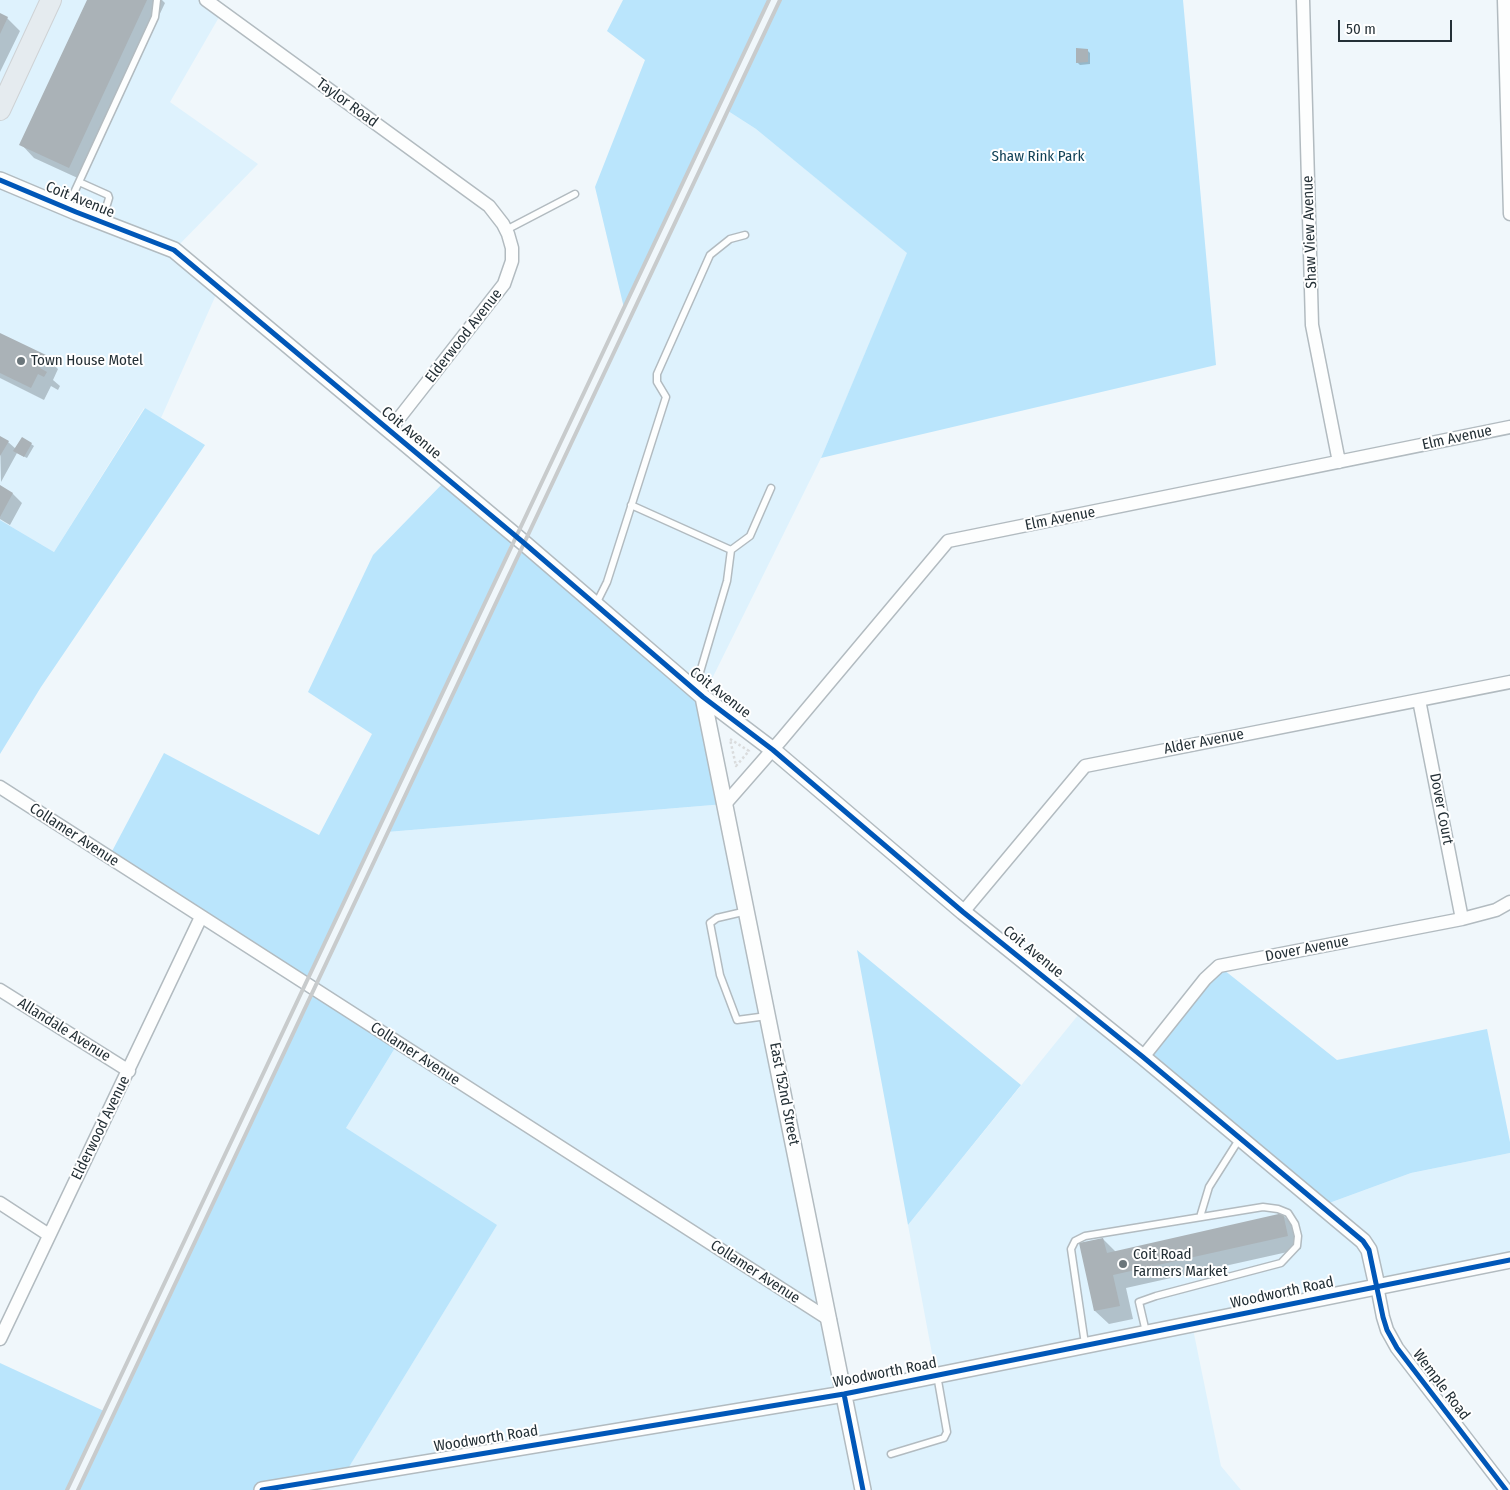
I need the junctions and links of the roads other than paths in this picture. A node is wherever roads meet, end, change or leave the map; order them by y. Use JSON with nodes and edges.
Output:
{"nodes":[{"id":1,"x":52,"y":0,"type":"edge"},
{"id":2,"x":157,"y":0,"type":"edge"},
{"id":3,"x":206,"y":0,"type":"edge"},
{"id":4,"x":1303,"y":0,"type":"edge"},
{"id":5,"x":1504,"y":0,"type":"edge"},
{"id":6,"x":2,"y":101,"type":"edge"},
{"id":7,"x":0,"y":180,"type":"edge"},
{"id":8,"x":79,"y":182,"type":"junction"},
{"id":9,"x":576,"y":194,"type":"dead end"},
{"id":10,"x":489,"y":206,"type":"joint"},
{"id":11,"x":67,"y":208,"type":"junction"},
{"id":12,"x":1510,"y":214,"type":"edge"},
{"id":13,"x":102,"y":222,"type":"junction"},
{"id":14,"x":506,"y":230,"type":"junction"},
{"id":15,"x":745,"y":234,"type":"dead end"},
{"id":16,"x":1510,"y":427,"type":"edge"},
{"id":17,"x":389,"y":431,"type":"junction"},
{"id":18,"x":1339,"y":462,"type":"junction"},
{"id":19,"x":771,"y":488,"type":"dead end"},
{"id":20,"x":631,"y":505,"type":"junction"},
{"id":21,"x":731,"y":550,"type":"junction"},
{"id":22,"x":596,"y":605,"type":"junction"},
{"id":23,"x":1510,"y":682,"type":"edge"},
{"id":24,"x":699,"y":694,"type":"junction"},
{"id":25,"x":1419,"y":700,"type":"junction"},
{"id":26,"x":773,"y":750,"type":"junction"},
{"id":27,"x":0,"y":787,"type":"edge"},
{"id":28,"x":725,"y":804,"type":"junction"},
{"id":29,"x":1510,"y":902,"type":"edge"},
{"id":30,"x":747,"y":912,"type":"junction"},
{"id":31,"x":963,"y":912,"type":"junction"},
{"id":32,"x":201,"y":917,"type":"junction"},
{"id":33,"x":1462,"y":919,"type":"junction"},
{"id":34,"x":0,"y":990,"type":"edge"},
{"id":35,"x":768,"y":1016,"type":"junction"},
{"id":36,"x":1143,"y":1057,"type":"junction"},
{"id":37,"x":129,"y":1071,"type":"junction"},
{"id":38,"x":1240,"y":1138,"type":"junction"},
{"id":39,"x":0,"y":1203,"type":"edge"},
{"id":40,"x":1200,"y":1217,"type":"junction"},
{"id":41,"x":49,"y":1234,"type":"junction"},
{"id":42,"x":1510,"y":1260,"type":"edge"},
{"id":43,"x":1377,"y":1286,"type":"junction"},
{"id":44,"x":830,"y":1320,"type":"junction"},
{"id":45,"x":1146,"y":1334,"type":"junction"},
{"id":46,"x":0,"y":1339,"type":"edge"},
{"id":47,"x":1085,"y":1346,"type":"junction"},
{"id":48,"x":936,"y":1376,"type":"junction"},
{"id":49,"x":844,"y":1394,"type":"junction"},
{"id":50,"x":891,"y":1454,"type":"dead end"},
{"id":51,"x":262,"y":1490,"type":"edge"},
{"id":52,"x":863,"y":1490,"type":"edge"},
{"id":53,"x":1506,"y":1490,"type":"edge"}],
"edges":[{"from":1,"to":6,"type":"main road"},
{"from":2,"to":8,"type":"lane"},
{"from":3,"to":10,"type":"street","name":"Taylor Road"},
{"from":4,"to":18,"type":"street","name":"Shaw View Avenue"},
{"from":5,"to":12,"type":"street"},
{"from":7,"to":11,"type":"street","name":"Coit Avenue"},
{"from":8,"to":11,"type":"lane"},
{"from":8,"to":13,"type":"lane"},
{"from":9,"to":14,"type":"lane"},
{"from":10,"to":14,"type":"street","name":"Elderwood Avenue"},
{"from":11,"to":13,"type":"street","name":"Coit Avenue"},
{"from":13,"to":17,"type":"street","name":"Coit Avenue"},
{"from":14,"to":17,"type":"street","name":"Elderwood Avenue"},
{"from":15,"to":20,"type":"lane"},
{"from":16,"to":18,"type":"street","name":"Elm Avenue"},
{"from":17,"to":22,"type":"street","name":"Coit Avenue"},
{"from":18,"to":26,"type":"street","name":"Elm Avenue"},
{"from":19,"to":21,"type":"lane"},
{"from":20,"to":21,"type":"lane"},
{"from":20,"to":22,"type":"lane"},
{"from":21,"to":24,"type":"lane"},
{"from":22,"to":24,"type":"street","name":"Coit Avenue"},
{"from":23,"to":25,"type":"street","name":"Alder Avenue"},
{"from":24,"to":26,"type":"street","name":"Coit Avenue"},
{"from":24,"to":28,"type":"street","name":"East 152nd Street"},
{"from":25,"to":31,"type":"street","name":"Alder Avenue"},
{"from":25,"to":33,"type":"street","name":"Dover Court"},
{"from":26,"to":28,"type":"street","name":"Elm Avenue"},
{"from":26,"to":31,"type":"street","name":"Coit Avenue"},
{"from":27,"to":32,"type":"street","name":"Collamer Avenue"},
{"from":28,"to":30,"type":"street","name":"East 152nd Street"},
{"from":29,"to":33,"type":"street","name":"Dover Avenue"},
{"from":30,"to":35,"type":"street","name":"East 152nd Street"},
{"from":30,"to":35,"type":"lane"},
{"from":31,"to":36,"type":"street","name":"Coit Avenue"},
{"from":32,"to":37,"type":"street","name":"Elderwood Avenue"},
{"from":32,"to":44,"type":"street","name":"Collamer Avenue"},
{"from":33,"to":36,"type":"street","name":"Dover Avenue"},
{"from":34,"to":37,"type":"street","name":"Allandale Avenue"},
{"from":35,"to":44,"type":"street","name":"East 152nd Street"},
{"from":36,"to":38,"type":"street","name":"Coit Avenue"},
{"from":37,"to":41,"type":"street","name":"Elderwood Avenue"},
{"from":38,"to":40,"type":"lane"},
{"from":38,"to":43,"type":"street","name":"Coit Avenue"},
{"from":39,"to":41,"type":"street"},
{"from":40,"to":45,"type":"lane"},
{"from":40,"to":47,"type":"lane"},
{"from":41,"to":46,"type":"street","name":"Elderwood Avenue"},
{"from":42,"to":43,"type":"street","name":"Woodworth Road"},
{"from":43,"to":45,"type":"street","name":"Woodworth Road"},
{"from":43,"to":53,"type":"street","name":"Wemple Road"},
{"from":44,"to":49,"type":"street","name":"East 152nd Street"},
{"from":45,"to":47,"type":"street","name":"Woodworth Road"},
{"from":47,"to":48,"type":"street","name":"Woodworth Road"},
{"from":48,"to":49,"type":"street","name":"Woodworth Road"},
{"from":48,"to":50,"type":"lane"},
{"from":49,"to":51,"type":"street","name":"Woodworth Road"},
{"from":49,"to":52,"type":"street","name":"East 152nd Street"}]}
